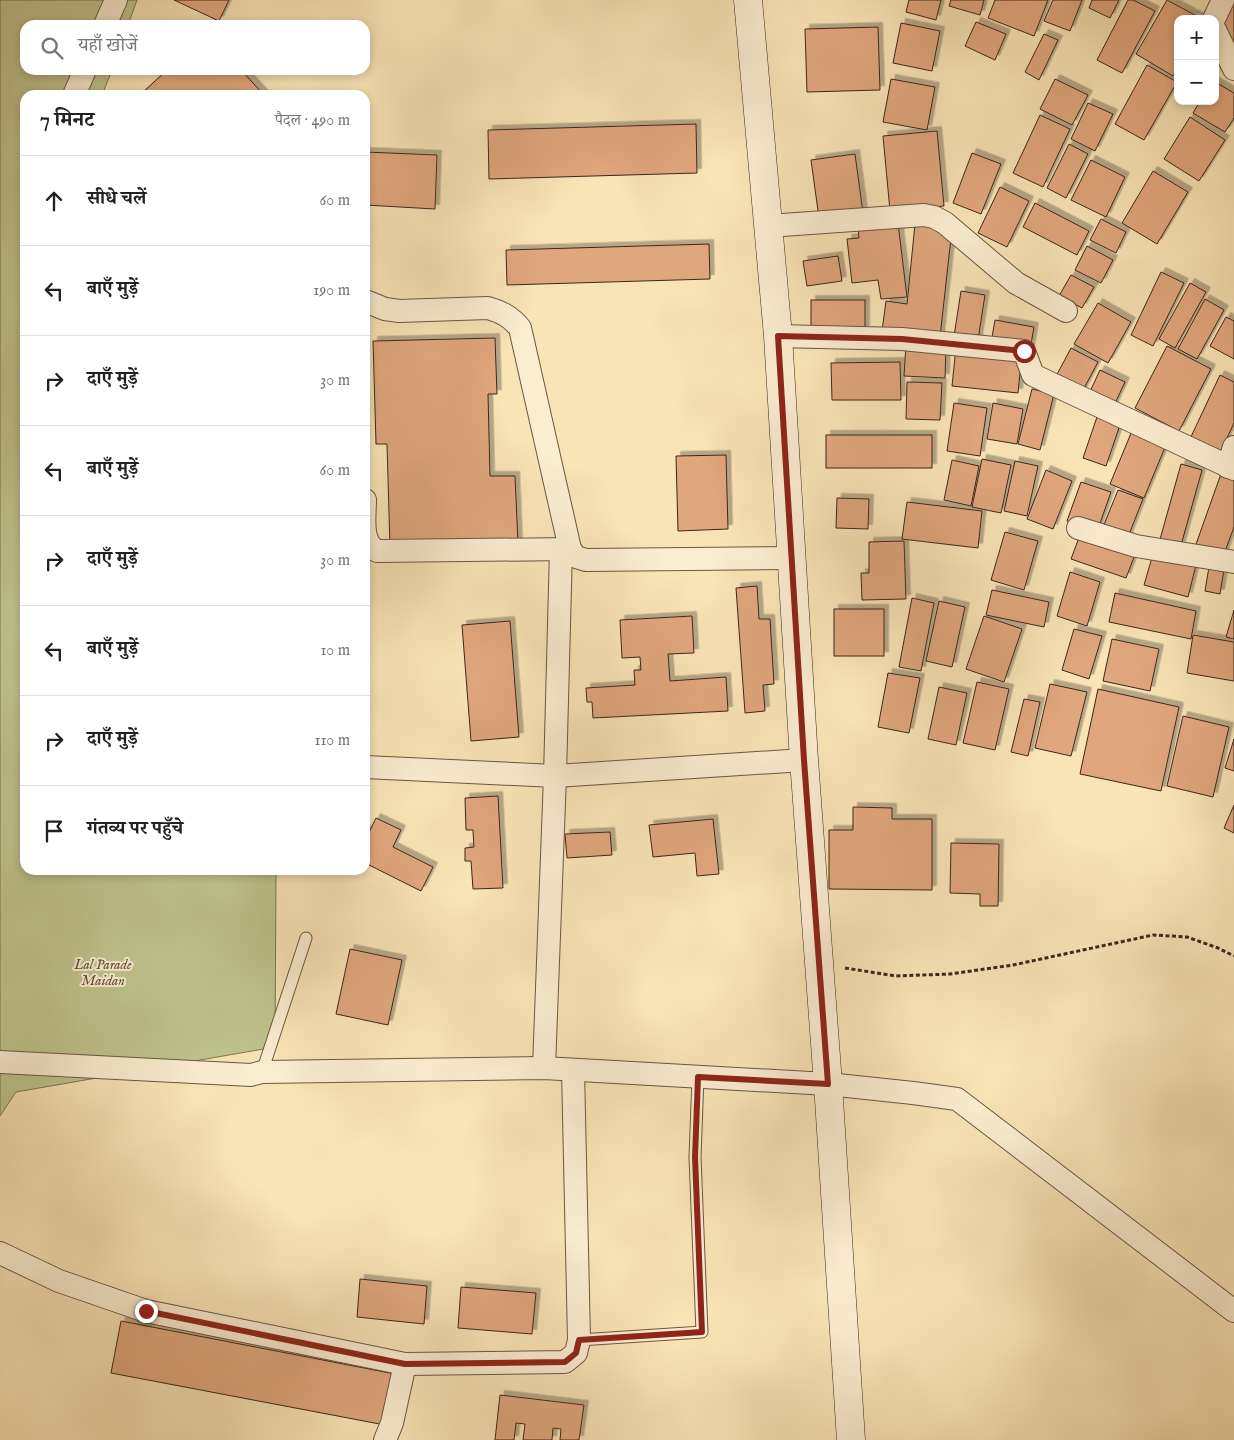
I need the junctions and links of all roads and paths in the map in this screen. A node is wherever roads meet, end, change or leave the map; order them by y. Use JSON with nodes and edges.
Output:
{"nodes":[{"id":1,"x":116,"y":0,"type":"edge"},
{"id":2,"x":748,"y":0,"type":"edge"},
{"id":3,"x":1223,"y":0,"type":"edge"},
{"id":4,"x":1216,"y":15,"type":"edge"},
{"id":5,"x":107,"y":20,"type":"edge"},
{"id":6,"x":1219,"y":38,"type":"edge"},
{"id":7,"x":1234,"y":69,"type":"edge"},
{"id":8,"x":83,"y":75,"type":"edge"},
{"id":9,"x":76,"y":90,"type":"edge"},
{"id":10,"x":768,"y":226,"type":"junction"},
{"id":11,"x":370,"y":303,"type":"edge"},
{"id":12,"x":1066,"y":311,"type":"dead end"},
{"id":13,"x":778,"y":336,"type":"junction"},
{"id":14,"x":1232,"y":461,"type":"edge"},
{"id":15,"x":1078,"y":528,"type":"dead end"},
{"id":16,"x":370,"y":546,"type":"edge"},
{"id":17,"x":566,"y":549,"type":"junction"},
{"id":18,"x":791,"y":558,"type":"junction"},
{"id":19,"x":1234,"y":562,"type":"edge"},
{"id":20,"x":804,"y":760,"type":"junction"},
{"id":21,"x":370,"y":767,"type":"edge"},
{"id":22,"x":555,"y":776,"type":"junction"},
{"id":23,"x":306,"y":938,"type":"dead end"},
{"id":24,"x":1234,"y":956,"type":"edge"},
{"id":25,"x":820,"y":965,"type":"junction"},
{"id":26,"x":0,"y":1063,"type":"edge"},
{"id":27,"x":544,"y":1068,"type":"junction"},
{"id":28,"x":573,"y":1070,"type":"junction"},
{"id":29,"x":262,"y":1072,"type":"junction"},
{"id":30,"x":698,"y":1077,"type":"junction"},
{"id":31,"x":828,"y":1084,"type":"junction"},
{"id":32,"x":0,"y":1253,"type":"edge"},
{"id":33,"x":1234,"y":1311,"type":"edge"},
{"id":34,"x":579,"y":1340,"type":"junction"},
{"id":35,"x":405,"y":1364,"type":"junction"},
{"id":36,"x":384,"y":1440,"type":"edge"},
{"id":37,"x":851,"y":1440,"type":"edge"}],
"edges":[{"from":1,"to":5,"type":"street"},
{"from":2,"to":10,"type":"street"},
{"from":3,"to":4,"type":"street"},
{"from":6,"to":7,"type":"street"},
{"from":8,"to":9,"type":"street"},
{"from":10,"to":12,"type":"street"},
{"from":10,"to":13,"type":"street"},
{"from":11,"to":17,"type":"street"},
{"from":13,"to":14,"type":"street"},
{"from":13,"to":18,"type":"street"},
{"from":15,"to":19,"type":"street"},
{"from":16,"to":17,"type":"street"},
{"from":17,"to":18,"type":"street"},
{"from":17,"to":22,"type":"street"},
{"from":18,"to":20,"type":"street"},
{"from":20,"to":22,"type":"street"},
{"from":20,"to":25,"type":"street"},
{"from":21,"to":22,"type":"street"},
{"from":22,"to":27,"type":"street"},
{"from":23,"to":29,"type":"lane"},
{"from":24,"to":25,"type":"path"},
{"from":25,"to":31,"type":"street"},
{"from":26,"to":29,"type":"street"},
{"from":27,"to":28,"type":"street"},
{"from":27,"to":29,"type":"street"},
{"from":28,"to":30,"type":"street"},
{"from":28,"to":34,"type":"street"},
{"from":30,"to":31,"type":"street"},
{"from":30,"to":34,"type":"lane"},
{"from":31,"to":33,"type":"street"},
{"from":31,"to":37,"type":"street"},
{"from":32,"to":35,"type":"street"},
{"from":34,"to":35,"type":"street"},
{"from":35,"to":36,"type":"street"}]}
